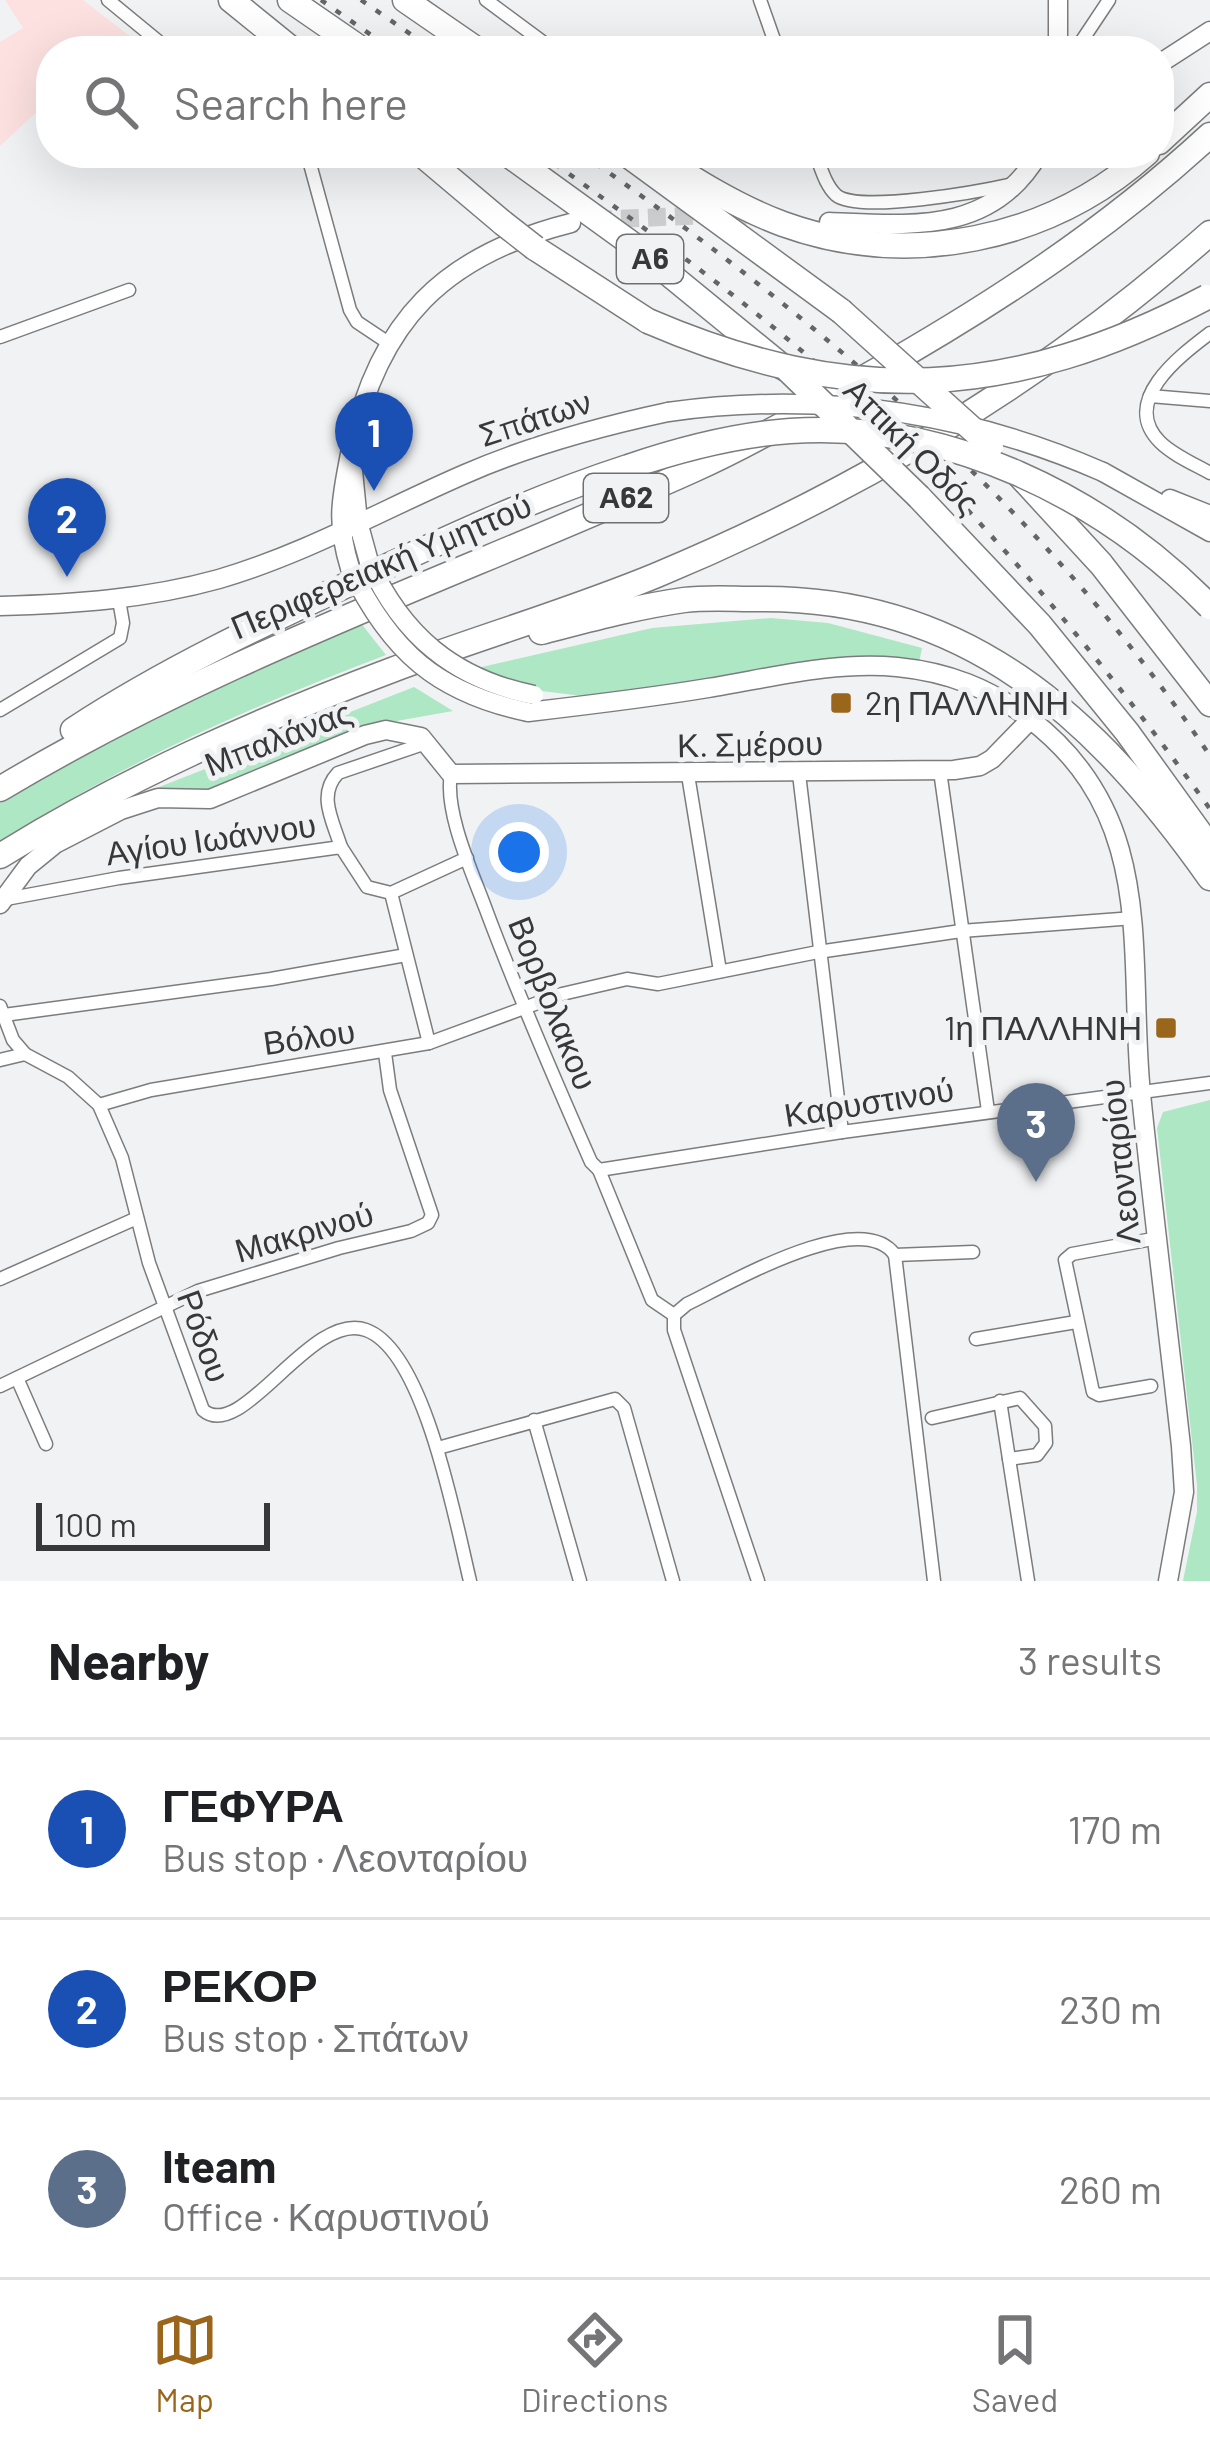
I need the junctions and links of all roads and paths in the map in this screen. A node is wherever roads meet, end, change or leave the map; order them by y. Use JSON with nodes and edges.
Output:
{"nodes":[{"id":1,"x":108,"y":0,"type":"edge"},
{"id":2,"x":231,"y":0,"type":"edge"},
{"id":3,"x":290,"y":0,"type":"edge"},
{"id":4,"x":405,"y":0,"type":"edge"},
{"id":5,"x":486,"y":0,"type":"edge"},
{"id":6,"x":760,"y":0,"type":"edge"},
{"id":7,"x":1058,"y":0,"type":"edge"},
{"id":8,"x":1109,"y":0,"type":"edge"},
{"id":9,"x":441,"y":25,"type":"junction"},
{"id":10,"x":1210,"y":31,"type":"edge"},
{"id":11,"x":152,"y":36,"type":"edge"},
{"id":12,"x":275,"y":36,"type":"edge"},
{"id":13,"x":342,"y":36,"type":"edge"},
{"id":14,"x":457,"y":36,"type":"edge"},
{"id":15,"x":464,"y":36,"type":"edge"},
{"id":16,"x":535,"y":36,"type":"edge"},
{"id":17,"x":773,"y":36,"type":"edge"},
{"id":18,"x":1063,"y":36,"type":"edge"},
{"id":19,"x":1077,"y":36,"type":"edge"},
{"id":20,"x":1174,"y":54,"type":"edge"},
{"id":21,"x":1210,"y":95,"type":"edge"},
{"id":22,"x":1174,"y":128,"type":"edge"},
{"id":23,"x":1210,"y":135,"type":"edge"},
{"id":24,"x":1174,"y":166,"type":"edge"},
{"id":25,"x":311,"y":168,"type":"edge"},
{"id":26,"x":438,"y":168,"type":"edge"},
{"id":27,"x":527,"y":168,"type":"edge"},
{"id":28,"x":646,"y":168,"type":"edge"},
{"id":29,"x":678,"y":168,"type":"edge"},
{"id":30,"x":821,"y":168,"type":"edge"},
{"id":31,"x":1029,"y":168,"type":"edge"},
{"id":32,"x":1126,"y":168,"type":"edge"},
{"id":33,"x":1171,"y":168,"type":"edge"},
{"id":34,"x":1020,"y":182,"type":"junction"},
{"id":35,"x":829,"y":222,"type":"dead end"},
{"id":36,"x":571,"y":223,"type":"tunnel mouth"},
{"id":37,"x":1210,"y":233,"type":"edge"},
{"id":38,"x":129,"y":290,"type":"dead end"},
{"id":39,"x":1208,"y":296,"type":"edge"},
{"id":40,"x":1210,"y":333,"type":"edge"},
{"id":41,"x":0,"y":337,"type":"edge"},
{"id":42,"x":387,"y":342,"type":"junction"},
{"id":43,"x":1150,"y":396,"type":"junction"},
{"id":44,"x":1210,"y":401,"type":"edge"},
{"id":45,"x":1102,"y":472,"type":"junction"},
{"id":46,"x":1210,"y":473,"type":"edge"},
{"id":47,"x":1210,"y":515,"type":"edge"},
{"id":48,"x":350,"y":526,"type":"junction"},
{"id":49,"x":1210,"y":532,"type":"edge"},
{"id":50,"x":119,"y":600,"type":"junction"},
{"id":51,"x":0,"y":606,"type":"edge"},
{"id":52,"x":1210,"y":607,"type":"edge"},
{"id":53,"x":1210,"y":704,"type":"edge"},
{"id":54,"x":0,"y":710,"type":"edge"},
{"id":55,"x":1030,"y":720,"type":"junction"},
{"id":56,"x":252,"y":725,"type":"junction"},
{"id":57,"x":426,"y":743,"type":"junction"},
{"id":58,"x":940,"y":771,"type":"junction"},
{"id":59,"x":452,"y":774,"type":"junction"},
{"id":60,"x":799,"y":774,"type":"junction"},
{"id":61,"x":688,"y":775,"type":"junction"},
{"id":62,"x":0,"y":778,"type":"edge"},
{"id":63,"x":0,"y":790,"type":"edge"},
{"id":64,"x":341,"y":847,"type":"junction"},
{"id":65,"x":1210,"y":847,"type":"edge"},
{"id":66,"x":0,"y":856,"type":"edge"},
{"id":67,"x":467,"y":858,"type":"junction"},
{"id":68,"x":1210,"y":878,"type":"edge"},
{"id":69,"x":391,"y":892,"type":"junction"},
{"id":70,"x":2,"y":902,"type":"edge"},
{"id":71,"x":1133,"y":918,"type":"junction"},
{"id":72,"x":961,"y":931,"type":"junction"},
{"id":73,"x":818,"y":952,"type":"junction"},
{"id":74,"x":406,"y":955,"type":"junction"},
{"id":75,"x":720,"y":971,"type":"junction"},
{"id":76,"x":523,"y":1009,"type":"junction"},
{"id":77,"x":2,"y":1011,"type":"edge"},
{"id":78,"x":428,"y":1043,"type":"junction"},
{"id":79,"x":385,"y":1053,"type":"junction"},
{"id":80,"x":25,"y":1054,"type":"junction"},
{"id":81,"x":0,"y":1060,"type":"edge"},
{"id":82,"x":1210,"y":1083,"type":"edge"},
{"id":83,"x":1141,"y":1090,"type":"junction"},
{"id":84,"x":98,"y":1105,"type":"junction"},
{"id":85,"x":988,"y":1111,"type":"junction"},
{"id":86,"x":842,"y":1132,"type":"junction"},
{"id":87,"x":603,"y":1171,"type":"junction"},
{"id":88,"x":137,"y":1218,"type":"junction"},
{"id":89,"x":1158,"y":1238,"type":"junction"},
{"id":90,"x":973,"y":1252,"type":"dead end"},
{"id":91,"x":895,"y":1256,"type":"junction"},
{"id":92,"x":0,"y":1280,"type":"edge"},
{"id":93,"x":164,"y":1307,"type":"junction"},
{"id":94,"x":674,"y":1315,"type":"junction"},
{"id":95,"x":1076,"y":1322,"type":"junction"},
{"id":96,"x":976,"y":1339,"type":"dead end"},
{"id":97,"x":17,"y":1378,"type":"junction"},
{"id":98,"x":0,"y":1386,"type":"edge"},
{"id":99,"x":1151,"y":1386,"type":"dead end"},
{"id":100,"x":1000,"y":1401,"type":"junction"},
{"id":101,"x":932,"y":1418,"type":"dead end"},
{"id":102,"x":534,"y":1420,"type":"junction"},
{"id":103,"x":46,"y":1444,"type":"dead end"},
{"id":104,"x":438,"y":1448,"type":"junction"},
{"id":105,"x":1010,"y":1459,"type":"junction"},
{"id":106,"x":470,"y":1581,"type":"edge"},
{"id":107,"x":580,"y":1581,"type":"edge"},
{"id":108,"x":673,"y":1581,"type":"edge"},
{"id":109,"x":758,"y":1581,"type":"edge"},
{"id":110,"x":934,"y":1581,"type":"edge"},
{"id":111,"x":1028,"y":1581,"type":"edge"},
{"id":112,"x":1168,"y":1581,"type":"edge"}],
"edges":[{"from":1,"to":11,"type":"street"},
{"from":2,"to":12,"type":"highway"},
{"from":3,"to":13,"type":"highway"},
{"from":4,"to":9,"type":"highway"},
{"from":5,"to":16,"type":"street"},
{"from":6,"to":17,"type":"street"},
{"from":7,"to":18,"type":"street"},
{"from":8,"to":19,"type":"street"},
{"from":9,"to":14,"type":"highway"},
{"from":9,"to":15,"type":"highway"},
{"from":10,"to":20,"type":"street"},
{"from":21,"to":22,"type":"highway"},
{"from":23,"to":24,"type":"highway","name":"Περιφερειακή Υμηττού","number":"Α62"},
{"from":25,"to":42,"type":"street"},
{"from":26,"to":39,"type":"highway","bridge":true},
{"from":27,"to":65,"type":"highway","name":"Αττική Οδός","number":"Α6","bridge":true},
{"from":28,"to":53,"type":"highway","name":"Αττική Οδός","number":"Α6","bridge":true},
{"from":29,"to":32,"type":"highway"},
{"from":30,"to":34,"type":"street"},
{"from":31,"to":34,"type":"street"},
{"from":33,"to":63,"type":"highway","name":"Περιφερειακή Υμηττού","number":"Α62"},
{"from":34,"to":35,"type":"street"},
{"from":36,"to":42,"type":"street","name":"Λεονταρίου"},
{"from":37,"to":56,"type":"highway","number":"Α62"},
{"from":38,"to":41,"type":"street"},
{"from":40,"to":43,"type":"street"},
{"from":42,"to":48,"type":"street","name":"Λεονταρίου"},
{"from":43,"to":44,"type":"street"},
{"from":43,"to":46,"type":"street"},
{"from":45,"to":47,"type":"street","name":"Σπάτων"},
{"from":45,"to":48,"type":"street","name":"Σπάτων","bridge":true},
{"from":45,"to":49,"type":"street","name":"Σπάτων"},
{"from":48,"to":50,"type":"street","name":"Σπάτων"},
{"from":48,"to":55,"type":"street","name":"Λεονταρίου","bridge":true},
{"from":50,"to":51,"type":"street","name":"Σπάτων"},
{"from":50,"to":54,"type":"street"},
{"from":52,"to":62,"type":"highway","bridge":true},
{"from":55,"to":58,"type":"street","name":"Κ. Σμέρου"},
{"from":55,"to":71,"type":"street","name":"Λεονταρίου"},
{"from":56,"to":66,"type":"highway","number":"Α62"},
{"from":56,"to":68,"type":"highway"},
{"from":57,"to":59,"type":"street"},
{"from":57,"to":64,"type":"street"},
{"from":57,"to":70,"type":"street","name":"Μπαλάνας"},
{"from":58,"to":60,"type":"street","name":"Κ. Σμέρου"},
{"from":58,"to":72,"type":"street"},
{"from":59,"to":61,"type":"street","name":"Κ. Σμέρου"},
{"from":59,"to":67,"type":"street","name":"Βορβολακου"},
{"from":60,"to":61,"type":"street","name":"Κ. Σμέρου"},
{"from":60,"to":73,"type":"street"},
{"from":61,"to":75,"type":"street"},
{"from":64,"to":69,"type":"street","name":"Αγίου Ιωάννου"},
{"from":64,"to":70,"type":"street","name":"Αγίου Ιωάννου"},
{"from":67,"to":69,"type":"street"},
{"from":67,"to":76,"type":"street","name":"Βορβολακου"},
{"from":69,"to":74,"type":"street"},
{"from":71,"to":72,"type":"street","name":"Βόλου"},
{"from":71,"to":83,"type":"street","name":"Λεονταρίου"},
{"from":72,"to":73,"type":"street","name":"Βόλου"},
{"from":72,"to":85,"type":"street"},
{"from":73,"to":75,"type":"street","name":"Βόλου"},
{"from":73,"to":86,"type":"street"},
{"from":74,"to":77,"type":"street"},
{"from":74,"to":78,"type":"street"},
{"from":75,"to":76,"type":"street","name":"Βόλου"},
{"from":76,"to":78,"type":"street","name":"Βόλου"},
{"from":76,"to":87,"type":"street","name":"Βορβολακου"},
{"from":77,"to":80,"type":"street"},
{"from":78,"to":79,"type":"street","name":"Βόλου"},
{"from":79,"to":84,"type":"street","name":"Βόλου"},
{"from":79,"to":93,"type":"street","name":"Μακρινού"},
{"from":80,"to":81,"type":"street"},
{"from":80,"to":84,"type":"street","name":"Ρόδου"},
{"from":82,"to":83,"type":"street","name":"Καρυστινού"},
{"from":83,"to":85,"type":"street","name":"Καρυστινού"},
{"from":83,"to":89,"type":"street","name":"Λεονταρίου"},
{"from":84,"to":88,"type":"street","name":"Ρόδου"},
{"from":85,"to":86,"type":"street","name":"Καρυστινού"},
{"from":86,"to":87,"type":"street","name":"Καρυστινού"},
{"from":87,"to":94,"type":"street","name":"Βορβολακου"},
{"from":88,"to":92,"type":"street"},
{"from":88,"to":93,"type":"street","name":"Ρόδου"},
{"from":89,"to":95,"type":"street"},
{"from":89,"to":112,"type":"street","name":"Λεονταρίου"},
{"from":90,"to":91,"type":"street"},
{"from":91,"to":94,"type":"street"},
{"from":91,"to":110,"type":"street"},
{"from":93,"to":97,"type":"street","name":"Μακρινού"},
{"from":93,"to":104,"type":"street","name":"Ρόδου"},
{"from":94,"to":109,"type":"street"},
{"from":95,"to":96,"type":"street"},
{"from":95,"to":99,"type":"street"},
{"from":97,"to":98,"type":"street","name":"Μακρινού"},
{"from":97,"to":103,"type":"street"},
{"from":100,"to":101,"type":"street"},
{"from":100,"to":105,"type":"street"},
{"from":100,"to":105,"type":"street"},
{"from":102,"to":104,"type":"street"},
{"from":102,"to":107,"type":"street"},
{"from":102,"to":108,"type":"street"},
{"from":104,"to":106,"type":"street","name":"Ρόδου"},
{"from":105,"to":111,"type":"street"}]}
